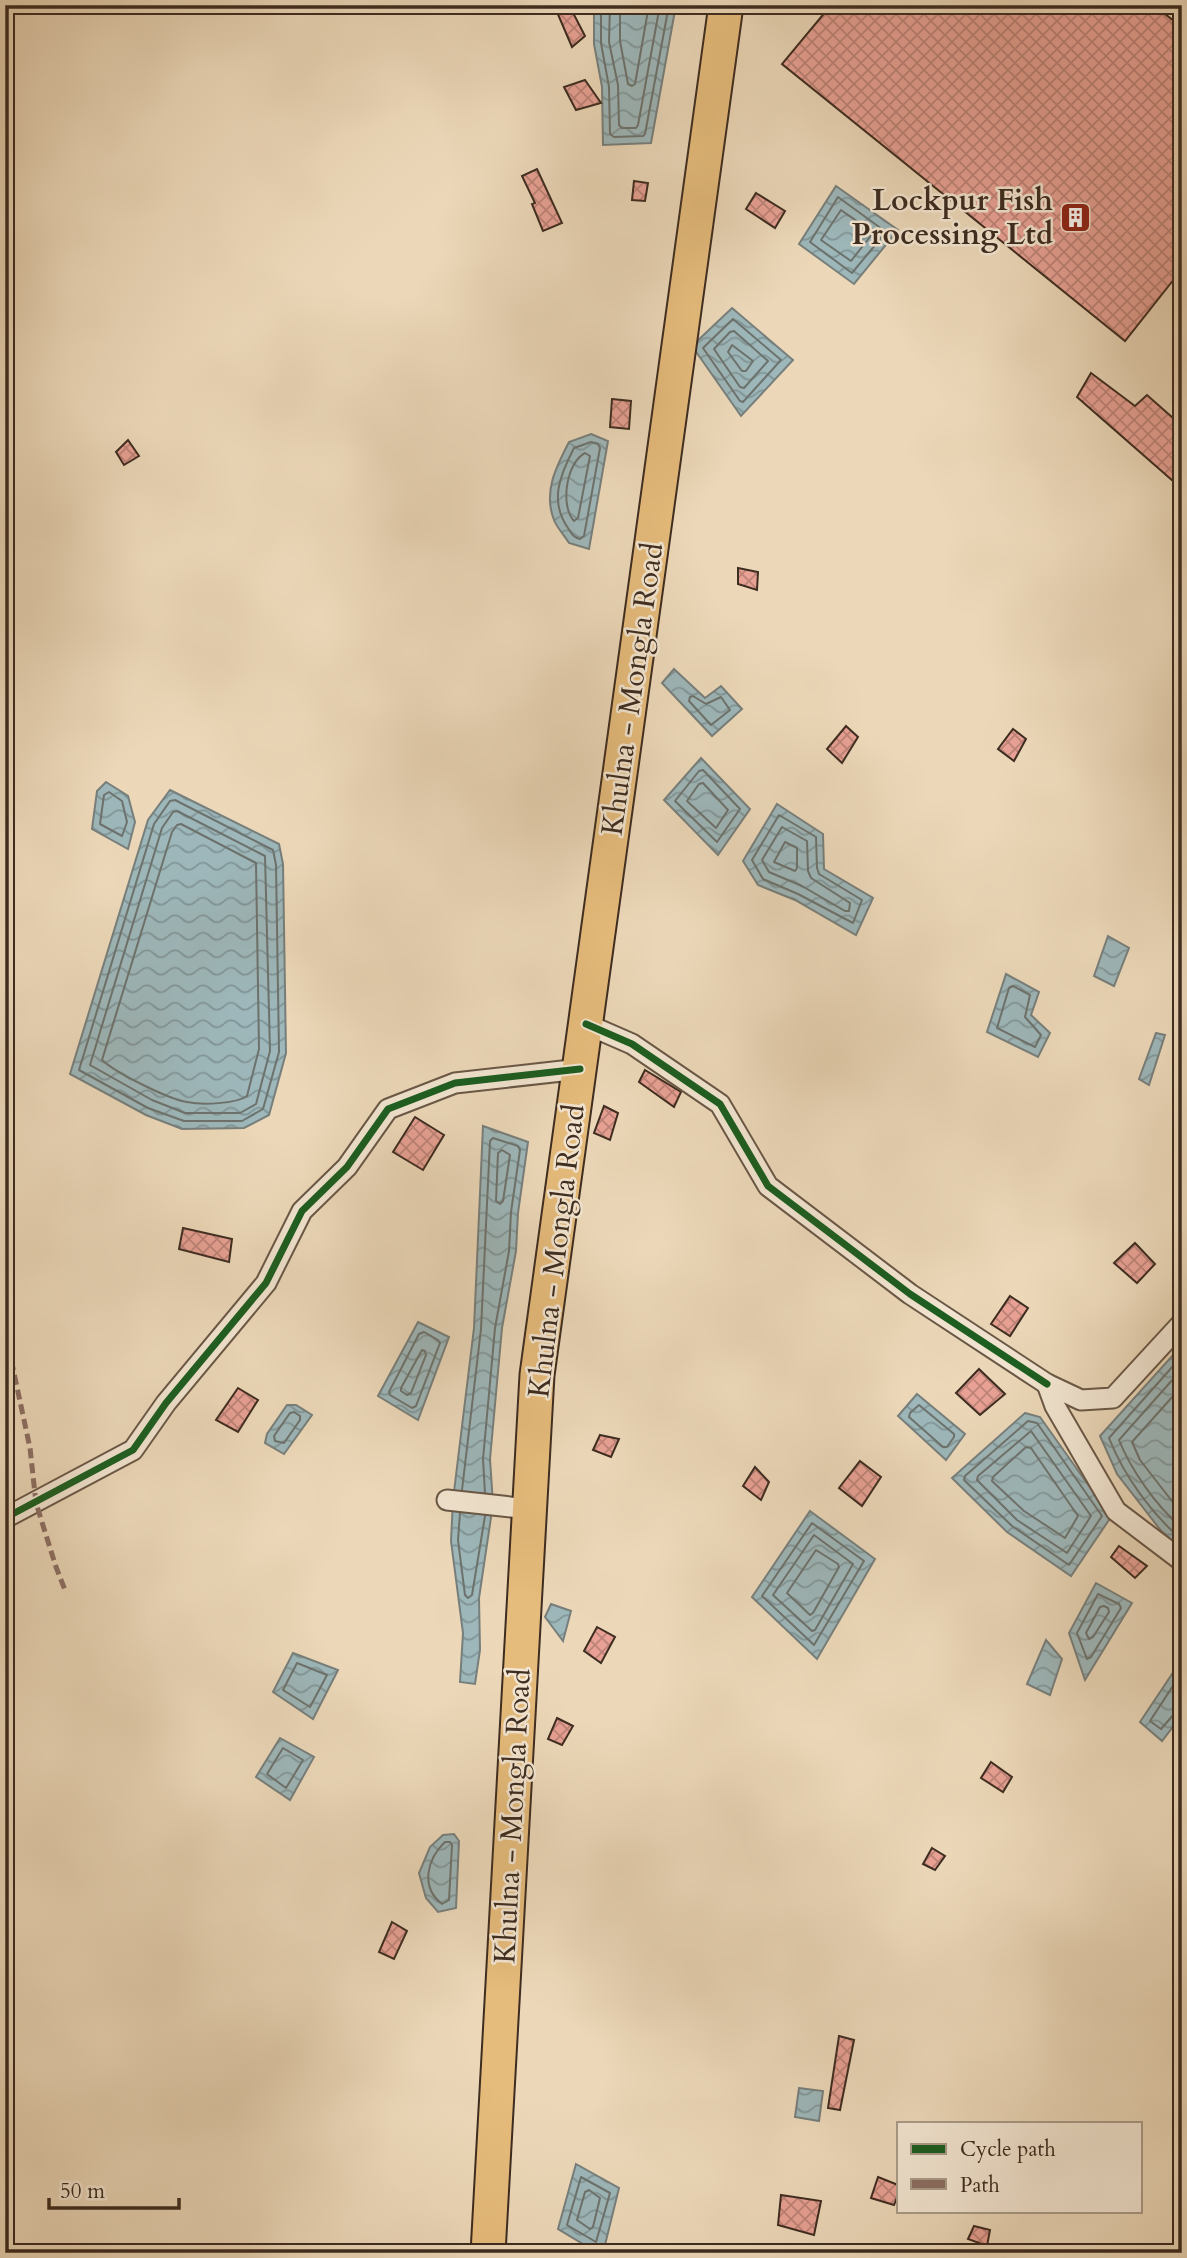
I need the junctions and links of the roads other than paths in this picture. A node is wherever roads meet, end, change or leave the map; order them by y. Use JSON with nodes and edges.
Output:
{"nodes":[{"id":1,"x":726,"y":5,"type":"edge"},
{"id":2,"x":586,"y":1024,"type":"junction"},
{"id":3,"x":580,"y":1069,"type":"junction"},
{"id":4,"x":1182,"y":1323,"type":"edge"},
{"id":5,"x":1048,"y":1384,"type":"junction"},
{"id":6,"x":447,"y":1500,"type":"dead end"},
{"id":7,"x":529,"y":1509,"type":"junction"},
{"id":8,"x":5,"y":1518,"type":"edge"},
{"id":9,"x":1182,"y":1561,"type":"edge"},
{"id":10,"x":488,"y":2253,"type":"edge"}],
"edges":[{"from":1,"to":2,"type":"highway","name":"Khulna - Mongla Road"},
{"from":2,"to":3,"type":"highway","name":"Khulna - Mongla Road"},
{"from":2,"to":5,"type":"street"},
{"from":3,"to":7,"type":"highway","name":"Khulna - Mongla Road"},
{"from":3,"to":8,"type":"street"},
{"from":4,"to":5,"type":"street"},
{"from":5,"to":9,"type":"street"},
{"from":6,"to":7,"type":"street"},
{"from":7,"to":10,"type":"highway","name":"Khulna - Mongla Road"}]}
